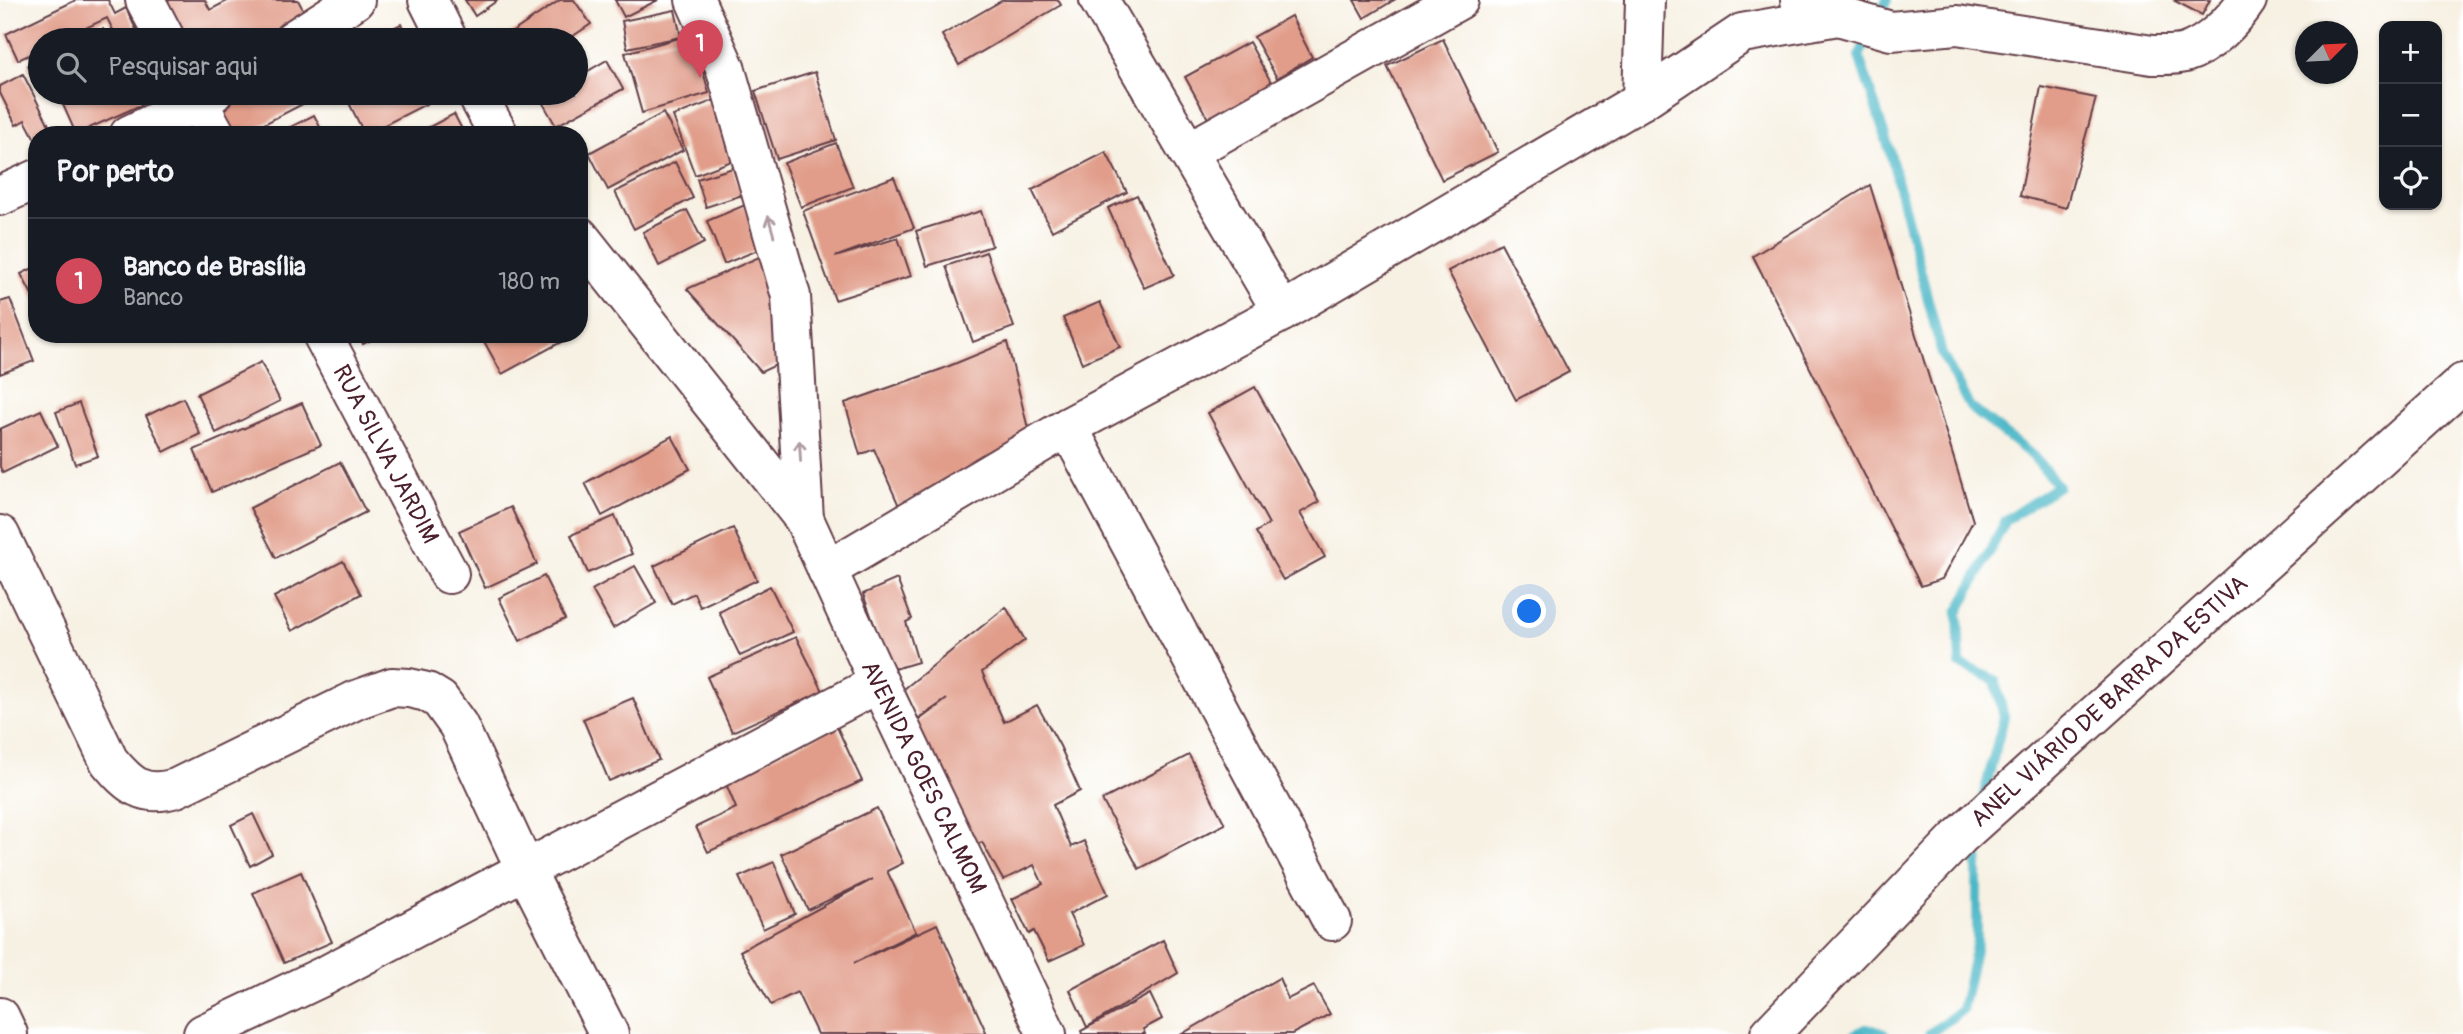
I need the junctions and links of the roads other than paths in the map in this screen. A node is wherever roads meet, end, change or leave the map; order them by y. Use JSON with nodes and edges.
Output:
{"nodes":[{"id":1,"x":145,"y":0,"type":"edge"},
{"id":2,"x":355,"y":0,"type":"edge"},
{"id":3,"x":428,"y":0,"type":"edge"},
{"id":4,"x":695,"y":0,"type":"edge"},
{"id":5,"x":1099,"y":0,"type":"edge"},
{"id":6,"x":1458,"y":0,"type":"edge"},
{"id":7,"x":1645,"y":0,"type":"edge"},
{"id":8,"x":1800,"y":0,"type":"edge"},
{"id":9,"x":2247,"y":0,"type":"edge"},
{"id":10,"x":1963,"y":13,"type":"edge"},
{"id":11,"x":1838,"y":16,"type":"junction"},
{"id":12,"x":160,"y":28,"type":"edge"},
{"id":13,"x":312,"y":28,"type":"edge"},
{"id":14,"x":442,"y":28,"type":"edge"},
{"id":15,"x":1642,"y":100,"type":"junction"},
{"id":16,"x":483,"y":105,"type":"edge"},
{"id":17,"x":205,"y":106,"type":"edge"},
{"id":18,"x":153,"y":126,"type":"edge"},
{"id":19,"x":494,"y":126,"type":"edge"},
{"id":20,"x":1188,"y":152,"type":"junction"},
{"id":21,"x":28,"y":182,"type":"edge"},
{"id":22,"x":0,"y":196,"type":"edge"},
{"id":23,"x":588,"y":247,"type":"edge"},
{"id":24,"x":1282,"y":313,"type":"junction"},
{"id":25,"x":327,"y":343,"type":"edge"},
{"id":26,"x":2463,"y":383,"type":"edge"},
{"id":27,"x":1069,"y":427,"type":"junction"},
{"id":28,"x":804,"y":519,"type":"junction"},
{"id":29,"x":0,"y":535,"type":"edge"},
{"id":30,"x":827,"y":570,"type":"junction"},
{"id":31,"x":449,"y":574,"type":"dead end"},
{"id":32,"x":879,"y":683,"type":"junction"},
{"id":33,"x":526,"y":872,"type":"junction"},
{"id":34,"x":1332,"y":921,"type":"dead end"},
{"id":35,"x":0,"y":1017,"type":"edge"},
{"id":36,"x":8,"y":1034,"type":"edge"},
{"id":37,"x":203,"y":1034,"type":"edge"},
{"id":38,"x":609,"y":1034,"type":"edge"},
{"id":39,"x":1047,"y":1034,"type":"edge"},
{"id":40,"x":1770,"y":1034,"type":"edge"}],
"edges":[{"from":1,"to":12,"type":"street"},
{"from":2,"to":13,"type":"street"},
{"from":3,"to":14,"type":"street"},
{"from":28,"to":4,"type":"street","one_way":true},
{"from":5,"to":20,"type":"street"},
{"from":6,"to":20,"type":"street"},
{"from":7,"to":15,"type":"street"},
{"from":8,"to":11,"type":"street"},
{"from":9,"to":10,"type":"street"},
{"from":10,"to":11,"type":"street"},
{"from":11,"to":15,"type":"street"},
{"from":15,"to":24,"type":"street"},
{"from":16,"to":19,"type":"street"},
{"from":17,"to":18,"type":"street"},
{"from":20,"to":24,"type":"street"},
{"from":21,"to":22,"type":"street"},
{"from":23,"to":28,"type":"street"},
{"from":24,"to":27,"type":"street"},
{"from":25,"to":31,"type":"street","name":"RUA SILVA JARDIM"},
{"from":26,"to":40,"type":"street","name":"ANEL VIÁRIO DE BARRA DA ESTIVA"},
{"from":27,"to":30,"type":"street"},
{"from":27,"to":34,"type":"street"},
{"from":28,"to":30,"type":"street","name":"AVENIDA GOES CALMOM"},
{"from":29,"to":33,"type":"street"},
{"from":30,"to":32,"type":"street","name":"AVENIDA GOES CALMOM"},
{"from":32,"to":33,"type":"street"},
{"from":32,"to":39,"type":"street","name":"AVENIDA GOES CALMOM"},
{"from":33,"to":37,"type":"street"},
{"from":33,"to":38,"type":"street"},
{"from":35,"to":36,"type":"street"}]}
